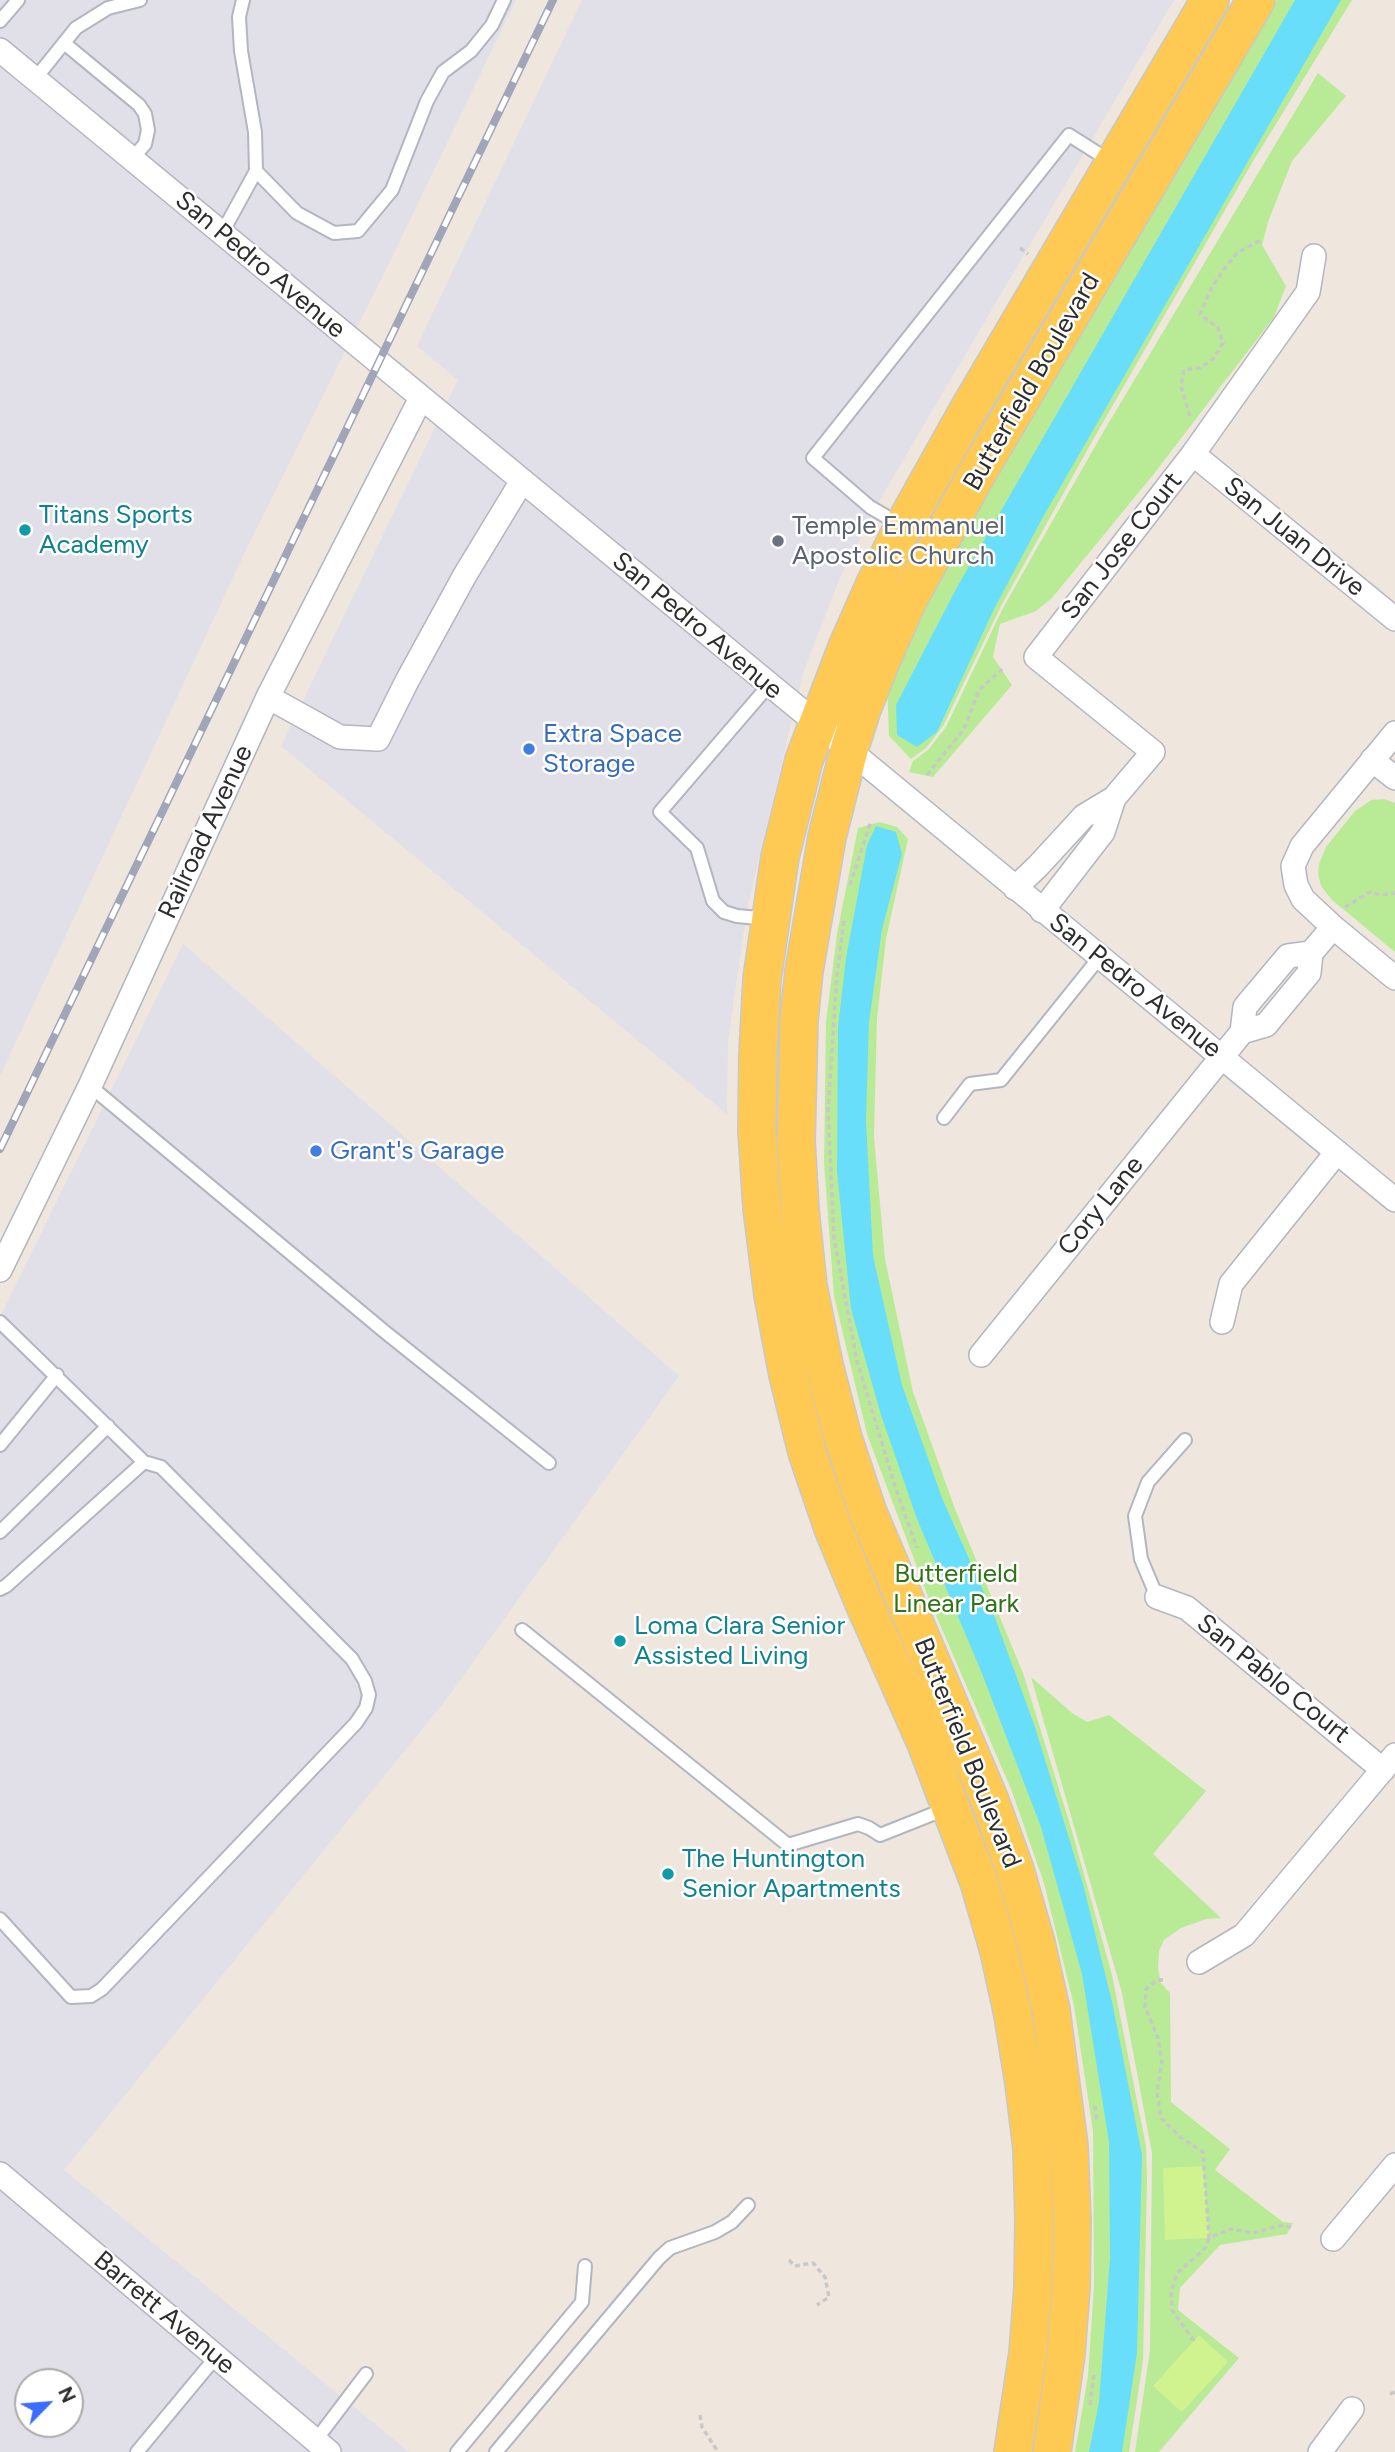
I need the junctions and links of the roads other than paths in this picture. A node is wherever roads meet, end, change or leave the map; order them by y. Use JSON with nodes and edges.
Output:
{"nodes":[{"id":1,"x":18,"y":0,"type":"edge"},
{"id":2,"x":140,"y":0,"type":"edge"},
{"id":3,"x":243,"y":0,"type":"edge"},
{"id":4,"x":504,"y":0,"type":"edge"},
{"id":5,"x":1210,"y":0,"type":"edge"},
{"id":6,"x":1256,"y":0,"type":"edge"},
{"id":7,"x":0,"y":21,"type":"edge"},
{"id":8,"x":64,"y":43,"type":"junction"},
{"id":9,"x":0,"y":50,"type":"edge"},
{"id":10,"x":35,"y":79,"type":"junction"},
{"id":11,"x":132,"y":159,"type":"junction"},
{"id":12,"x":1113,"y":163,"type":"junction"},
{"id":13,"x":256,"y":171,"type":"junction"},
{"id":14,"x":222,"y":233,"type":"junction"},
{"id":15,"x":1314,"y":256,"type":"dead end"},
{"id":16,"x":421,"y":398,"type":"junction"},
{"id":17,"x":1193,"y":454,"type":"junction"},
{"id":18,"x":522,"y":481,"type":"junction"},
{"id":19,"x":903,"y":527,"type":"junction"},
{"id":20,"x":1395,"y":619,"type":"edge"},
{"id":21,"x":769,"y":685,"type":"junction"},
{"id":22,"x":268,"y":697,"type":"junction"},
{"id":23,"x":816,"y":724,"type":"junction"},
{"id":24,"x":1395,"y":733,"type":"edge"},
{"id":25,"x":849,"y":750,"type":"junction"},
{"id":26,"x":1372,"y":760,"type":"junction"},
{"id":27,"x":1395,"y":778,"type":"edge"},
{"id":28,"x":1114,"y":798,"type":"junction"},
{"id":29,"x":1015,"y":888,"type":"junction"},
{"id":30,"x":1042,"y":911,"type":"junction"},
{"id":31,"x":769,"y":919,"type":"junction"},
{"id":32,"x":1333,"y":927,"type":"junction"},
{"id":33,"x":1099,"y":958,"type":"junction"},
{"id":34,"x":1395,"y":978,"type":"edge"},
{"id":35,"x":1222,"y":1056,"type":"junction"},
{"id":36,"x":90,"y":1086,"type":"junction"},
{"id":37,"x":944,"y":1118,"type":"dead end"},
{"id":38,"x":1337,"y":1152,"type":"junction"},
{"id":39,"x":1395,"y":1200,"type":"edge"},
{"id":40,"x":0,"y":1270,"type":"edge"},
{"id":41,"x":0,"y":1322,"type":"edge"},
{"id":42,"x":1222,"y":1322,"type":"dead end"},
{"id":43,"x":981,"y":1356,"type":"dead end"},
{"id":44,"x":57,"y":1375,"type":"junction"},
{"id":45,"x":108,"y":1426,"type":"junction"},
{"id":46,"x":1185,"y":1440,"type":"dead end"},
{"id":47,"x":0,"y":1445,"type":"edge"},
{"id":48,"x":144,"y":1462,"type":"junction"},
{"id":49,"x":549,"y":1463,"type":"dead end"},
{"id":50,"x":0,"y":1532,"type":"edge"},
{"id":51,"x":0,"y":1588,"type":"edge"},
{"id":52,"x":1157,"y":1597,"type":"joint"},
{"id":53,"x":522,"y":1630,"type":"dead end"},
{"id":54,"x":1389,"y":1763,"type":"edge"},
{"id":55,"x":952,"y":1806,"type":"junction"},
{"id":56,"x":0,"y":1919,"type":"edge"},
{"id":57,"x":1199,"y":1962,"type":"dead end"},
{"id":58,"x":1395,"y":2165,"type":"edge"},
{"id":59,"x":0,"y":2174,"type":"edge"},
{"id":60,"x":748,"y":2204,"type":"dead end"},
{"id":61,"x":1333,"y":2239,"type":"dead end"},
{"id":62,"x":586,"y":2266,"type":"dead end"},
{"id":63,"x":216,"y":2357,"type":"junction"},
{"id":64,"x":366,"y":2374,"type":"dead end"},
{"id":65,"x":1352,"y":2409,"type":"dead end"},
{"id":66,"x":323,"y":2446,"type":"edge"},
{"id":67,"x":137,"y":2452,"type":"edge"},
{"id":68,"x":457,"y":2452,"type":"edge"},
{"id":69,"x":496,"y":2452,"type":"edge"},
{"id":70,"x":1013,"y":2452,"type":"edge"},
{"id":71,"x":1052,"y":2452,"type":"edge"},
{"id":72,"x":1320,"y":2452,"type":"edge"}],
"edges":[{"from":1,"to":7,"type":"lane"},
{"from":2,"to":8,"type":"lane"},
{"from":3,"to":13,"type":"lane"},
{"from":4,"to":13,"type":"lane"},
{"from":5,"to":12,"type":"main road","name":"Butterfield Boulevard"},
{"from":6,"to":25,"type":"main road","name":"Butterfield Boulevard"},
{"from":8,"to":10,"type":"lane"},
{"from":8,"to":11,"type":"lane"},
{"from":9,"to":10,"type":"street","name":"San Pedro Avenue"},
{"from":10,"to":11,"type":"street","name":"San Pedro Avenue"},
{"from":11,"to":14,"type":"street","name":"San Pedro Avenue"},
{"from":12,"to":19,"type":"main road","name":"Butterfield Boulevard"},
{"from":12,"to":19,"type":"lane"},
{"from":13,"to":14,"type":"lane"},
{"from":14,"to":16,"type":"street","name":"San Pedro Avenue"},
{"from":15,"to":17,"type":"street","name":"San Jose Court"},
{"from":16,"to":18,"type":"street","name":"San Pedro Avenue"},
{"from":16,"to":22,"type":"street","name":"Railroad Avenue"},
{"from":17,"to":20,"type":"street","name":"San Juan Drive"},
{"from":17,"to":28,"type":"street","name":"San Jose Court"},
{"from":18,"to":21,"type":"street","name":"San Pedro Avenue"},
{"from":18,"to":22,"type":"street"},
{"from":19,"to":23,"type":"main road","name":"Butterfield Boulevard"},
{"from":21,"to":23,"type":"street","name":"San Pedro Avenue"},
{"from":21,"to":31,"type":"lane"},
{"from":22,"to":36,"type":"street","name":"Railroad Avenue"},
{"from":23,"to":25,"type":"street","name":"San Pedro Avenue"},
{"from":23,"to":31,"type":"main road","name":"Butterfield Boulevard"},
{"from":24,"to":26,"type":"street"},
{"from":25,"to":29,"type":"street","name":"San Pedro Avenue"},
{"from":25,"to":71,"type":"main road","name":"Butterfield Boulevard"},
{"from":26,"to":27,"type":"street"},
{"from":26,"to":32,"type":"street"},
{"from":28,"to":29,"type":"street","name":"San Jose Court"},
{"from":28,"to":30,"type":"street","name":"San Jose Court"},
{"from":29,"to":30,"type":"street","name":"San Pedro Avenue"},
{"from":30,"to":33,"type":"street","name":"San Pedro Avenue"},
{"from":31,"to":55,"type":"main road","name":"Butterfield Boulevard"},
{"from":32,"to":34,"type":"street"},
{"from":32,"to":35,"type":"street","name":"Cory Lane"},
{"from":33,"to":35,"type":"street","name":"San Pedro Avenue"},
{"from":33,"to":37,"type":"lane"},
{"from":35,"to":38,"type":"street","name":"San Pedro Avenue"},
{"from":35,"to":43,"type":"street","name":"Cory Lane"},
{"from":36,"to":40,"type":"street","name":"Railroad Avenue"},
{"from":36,"to":49,"type":"lane"},
{"from":38,"to":39,"type":"street","name":"San Pedro Avenue"},
{"from":38,"to":42,"type":"street"},
{"from":41,"to":44,"type":"lane"},
{"from":44,"to":45,"type":"lane"},
{"from":44,"to":47,"type":"lane"},
{"from":45,"to":48,"type":"lane"},
{"from":45,"to":50,"type":"lane"},
{"from":46,"to":52,"type":"lane"},
{"from":48,"to":51,"type":"lane"},
{"from":48,"to":56,"type":"lane"},
{"from":52,"to":54,"type":"street","name":"San Pablo Court"},
{"from":53,"to":55,"type":"lane"},
{"from":54,"to":57,"type":"street"},
{"from":55,"to":70,"type":"main road","name":"Butterfield Boulevard"},
{"from":58,"to":61,"type":"street"},
{"from":59,"to":63,"type":"street","name":"Barrett Avenue"},
{"from":60,"to":69,"type":"lane"},
{"from":62,"to":68,"type":"lane"},
{"from":63,"to":66,"type":"street","name":"Barrett Avenue"},
{"from":63,"to":67,"type":"lane"},
{"from":64,"to":66,"type":"lane"},
{"from":65,"to":72,"type":"street"}]}
